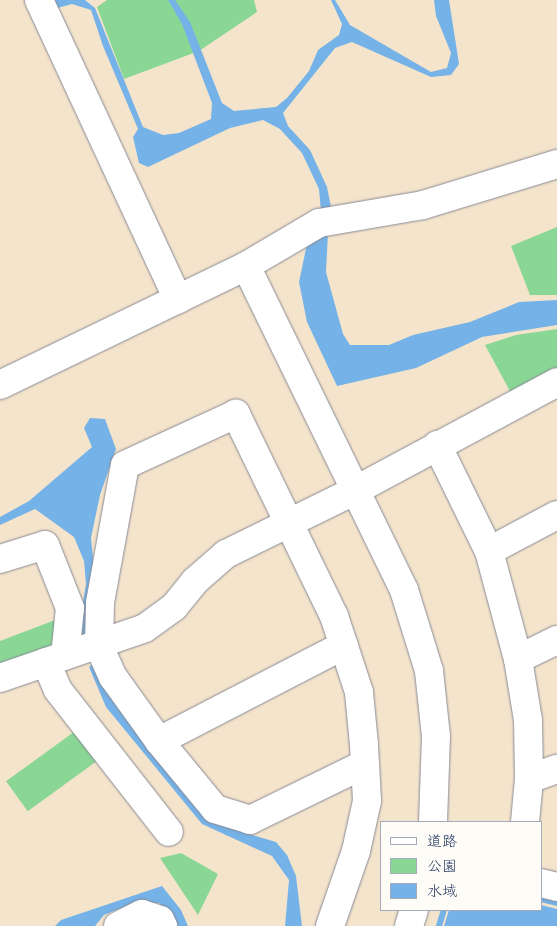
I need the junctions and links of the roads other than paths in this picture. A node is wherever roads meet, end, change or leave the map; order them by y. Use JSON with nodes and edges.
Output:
{"nodes":[{"id":1,"x":39,"y":0,"type":"edge"},
{"id":2,"x":557,"y":164,"type":"edge"},
{"id":3,"x":246,"y":266,"type":"junction"},
{"id":4,"x":178,"y":299,"type":"junction"},
{"id":5,"x":557,"y":382,"type":"edge"},
{"id":6,"x":0,"y":385,"type":"edge"},
{"id":7,"x":437,"y":445,"type":"junction"},
{"id":8,"x":356,"y":490,"type":"junction"},
{"id":9,"x":557,"y":515,"type":"edge"},
{"id":10,"x":289,"y":521,"type":"junction"},
{"id":11,"x":489,"y":552,"type":"junction"},
{"id":12,"x":0,"y":559,"type":"edge"},
{"id":13,"x":557,"y":640,"type":"edge"},
{"id":14,"x":344,"y":645,"type":"junction"},
{"id":15,"x":76,"y":653,"type":"junction"},
{"id":16,"x":518,"y":658,"type":"junction"},
{"id":17,"x":0,"y":678,"type":"edge"},
{"id":18,"x":159,"y":741,"type":"junction"},
{"id":19,"x":365,"y":764,"type":"junction"},
{"id":20,"x":557,"y":769,"type":"edge"},
{"id":21,"x":529,"y":778,"type":"junction"},
{"id":22,"x":434,"y":821,"type":"edge"},
{"id":23,"x":525,"y":821,"type":"edge"},
{"id":24,"x":169,"y":832,"type":"dead end"},
{"id":25,"x":542,"y":883,"type":"edge"},
{"id":26,"x":557,"y":887,"type":"edge"},
{"id":27,"x":414,"y":911,"type":"edge"},
{"id":28,"x":118,"y":926,"type":"edge"},
{"id":29,"x":163,"y":926,"type":"edge"},
{"id":30,"x":330,"y":926,"type":"edge"},
{"id":31,"x":409,"y":926,"type":"edge"}],
"edges":[{"from":1,"to":4,"type":"street"},
{"from":2,"to":3,"type":"street"},
{"from":3,"to":4,"type":"street"},
{"from":3,"to":8,"type":"street"},
{"from":4,"to":6,"type":"street"},
{"from":5,"to":7,"type":"street"},
{"from":7,"to":8,"type":"street"},
{"from":7,"to":11,"type":"street"},
{"from":8,"to":10,"type":"street"},
{"from":8,"to":22,"type":"street"},
{"from":9,"to":11,"type":"street"},
{"from":10,"to":14,"type":"street"},
{"from":10,"to":15,"type":"street"},
{"from":10,"to":15,"type":"street"},
{"from":11,"to":16,"type":"street"},
{"from":12,"to":15,"type":"street"},
{"from":13,"to":16,"type":"street"},
{"from":14,"to":18,"type":"street"},
{"from":14,"to":19,"type":"street"},
{"from":15,"to":17,"type":"street"},
{"from":15,"to":18,"type":"street"},
{"from":15,"to":24,"type":"street"},
{"from":16,"to":21,"type":"street"},
{"from":18,"to":19,"type":"street"},
{"from":19,"to":30,"type":"street"},
{"from":20,"to":21,"type":"street"},
{"from":21,"to":23,"type":"street"},
{"from":25,"to":26,"type":"street"},
{"from":27,"to":31,"type":"street"},
{"from":28,"to":29,"type":"street"}]}
